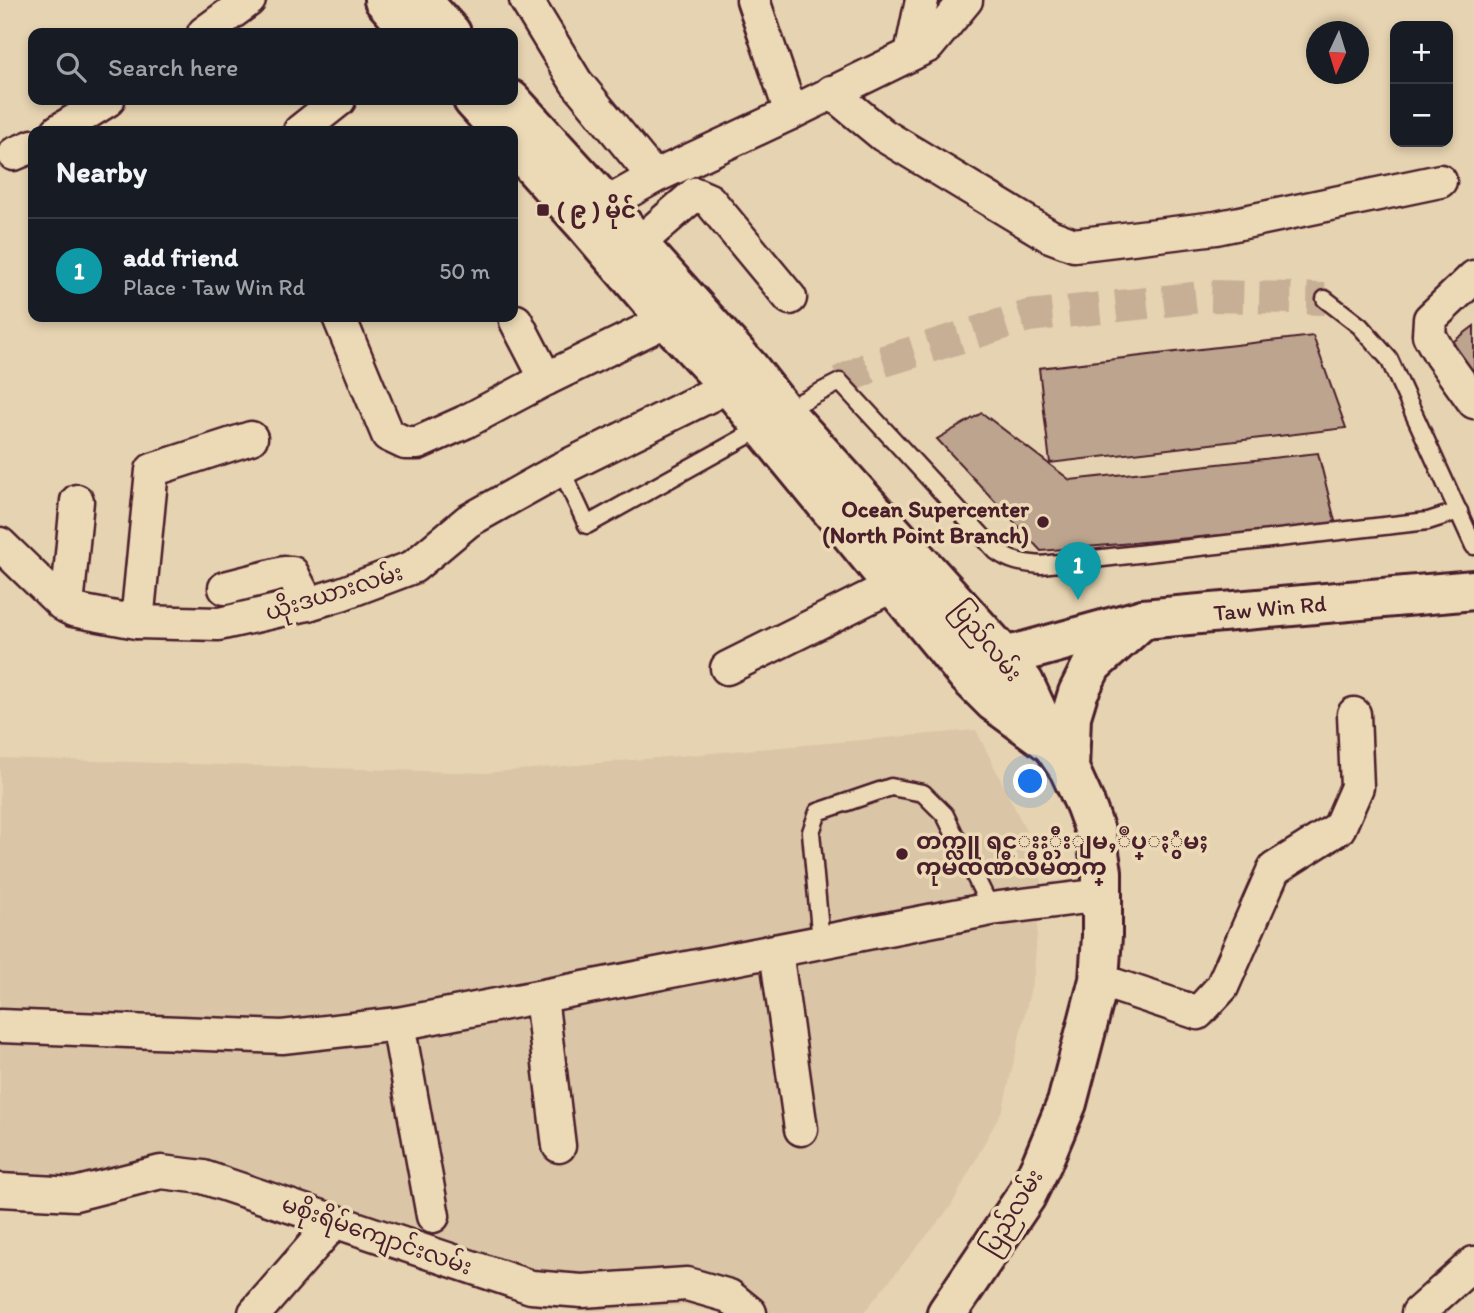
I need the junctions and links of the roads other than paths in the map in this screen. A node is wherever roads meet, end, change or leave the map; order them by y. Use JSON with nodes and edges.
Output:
{"nodes":[{"id":1,"x":249,"y":0,"type":"edge"},
{"id":2,"x":384,"y":0,"type":"edge"},
{"id":3,"x":526,"y":0,"type":"edge"},
{"id":4,"x":753,"y":0,"type":"edge"},
{"id":5,"x":922,"y":0,"type":"edge"},
{"id":6,"x":966,"y":0,"type":"edge"},
{"id":7,"x":428,"y":24,"type":"edge"},
{"id":8,"x":211,"y":28,"type":"edge"},
{"id":9,"x":911,"y":54,"type":"junction"},
{"id":10,"x":831,"y":92,"type":"junction"},
{"id":11,"x":100,"y":105,"type":"edge"},
{"id":12,"x":332,"y":105,"type":"edge"},
{"id":13,"x":478,"y":105,"type":"edge"},
{"id":14,"x":515,"y":105,"type":"edge"},
{"id":15,"x":791,"y":113,"type":"junction"},
{"id":16,"x":66,"y":126,"type":"edge"},
{"id":17,"x":306,"y":126,"type":"edge"},
{"id":18,"x":496,"y":126,"type":"edge"},
{"id":19,"x":518,"y":148,"type":"edge"},
{"id":20,"x":654,"y":177,"type":"junction"},
{"id":21,"x":1440,"y":181,"type":"dead end"},
{"id":22,"x":594,"y":213,"type":"junction"},
{"id":23,"x":638,"y":244,"type":"junction"},
{"id":24,"x":1474,"y":277,"type":"edge"},
{"id":25,"x":790,"y":298,"type":"dead end"},
{"id":26,"x":1325,"y":299,"type":"tunnel mouth"},
{"id":27,"x":667,"y":320,"type":"junction"},
{"id":28,"x":341,"y":322,"type":"edge"},
{"id":29,"x":517,"y":322,"type":"edge"},
{"id":30,"x":546,"y":379,"type":"junction"},
{"id":31,"x":743,"y":382,"type":"junction"},
{"id":32,"x":1474,"y":402,"type":"edge"},
{"id":33,"x":773,"y":419,"type":"junction"},
{"id":34,"x":251,"y":438,"type":"dead end"},
{"id":35,"x":561,"y":469,"type":"junction"},
{"id":36,"x":77,"y":501,"type":"dead end"},
{"id":37,"x":1459,"y":511,"type":"junction"},
{"id":38,"x":0,"y":544,"type":"edge"},
{"id":39,"x":1474,"y":545,"type":"edge"},
{"id":40,"x":894,"y":585,"type":"junction"},
{"id":41,"x":225,"y":588,"type":"dead end"},
{"id":42,"x":1474,"y":590,"type":"edge"},
{"id":43,"x":308,"y":604,"type":"junction"},
{"id":44,"x":67,"y":607,"type":"junction"},
{"id":45,"x":1143,"y":619,"type":"junction"},
{"id":46,"x":137,"y":622,"type":"junction"},
{"id":47,"x":1005,"y":657,"type":"junction"},
{"id":48,"x":727,"y":668,"type":"dead end"},
{"id":49,"x":968,"y":676,"type":"junction"},
{"id":50,"x":1354,"y":714,"type":"dead end"},
{"id":51,"x":1065,"y":764,"type":"junction"},
{"id":52,"x":1102,"y":895,"type":"junction"},
{"id":53,"x":991,"y":909,"type":"junction"},
{"id":54,"x":821,"y":942,"type":"junction"},
{"id":55,"x":776,"y":951,"type":"junction"},
{"id":56,"x":1099,"y":980,"type":"junction"},
{"id":57,"x":541,"y":997,"type":"junction"},
{"id":58,"x":398,"y":1024,"type":"junction"},
{"id":59,"x":0,"y":1026,"type":"edge"},
{"id":60,"x":802,"y":1129,"type":"dead end"},
{"id":61,"x":559,"y":1146,"type":"dead end"},
{"id":62,"x":0,"y":1190,"type":"edge"},
{"id":63,"x":433,"y":1216,"type":"dead end"},
{"id":64,"x":335,"y":1221,"type":"junction"},
{"id":65,"x":1474,"y":1263,"type":"edge"},
{"id":66,"x":255,"y":1313,"type":"edge"},
{"id":67,"x":750,"y":1313,"type":"edge"},
{"id":68,"x":947,"y":1313,"type":"edge"},
{"id":69,"x":1418,"y":1313,"type":"edge"}],
"edges":[{"from":1,"to":8,"type":"street"},
{"from":2,"to":7,"type":"main road"},
{"from":3,"to":20,"type":"street"},
{"from":4,"to":15,"type":"street"},
{"from":5,"to":9,"type":"street"},
{"from":6,"to":9,"type":"street"},
{"from":9,"to":10,"type":"street"},
{"from":10,"to":15,"type":"street"},
{"from":10,"to":21,"type":"street"},
{"from":11,"to":16,"type":"street"},
{"from":12,"to":17,"type":"street"},
{"from":13,"to":18,"type":"main road"},
{"from":14,"to":22,"type":"main road","name":"ပြည်လမ်း"},
{"from":15,"to":20,"type":"street"},
{"from":19,"to":22,"type":"main road","name":"ပြည်လမ်း"},
{"from":20,"to":22,"type":"street"},
{"from":22,"to":23,"type":"main road","name":"ပြည်လမ်း"},
{"from":22,"to":27,"type":"main road","name":"ပြည်လမ်း"},
{"from":23,"to":25,"type":"street"},
{"from":23,"to":31,"type":"main road","name":"ပြည်လမ်း"},
{"from":24,"to":32,"type":"street"},
{"from":26,"to":37,"type":"lane"},
{"from":27,"to":30,"type":"street"},
{"from":27,"to":31,"type":"main road","name":"ပြည်လမ်း"},
{"from":28,"to":30,"type":"street"},
{"from":29,"to":30,"type":"street"},
{"from":31,"to":33,"type":"main road","name":"ပြည်လမ်း"},
{"from":31,"to":35,"type":"street","name":"ယိုးဒယားလမ်း"},
{"from":33,"to":35,"type":"lane"},
{"from":33,"to":37,"type":"lane"},
{"from":33,"to":40,"type":"main road","name":"ပြည်လမ်း"},
{"from":33,"to":47,"type":"main road","name":"ပြည်လမ်း"},
{"from":34,"to":46,"type":"street"},
{"from":35,"to":43,"type":"street","name":"ယိုးဒယားလမ်း"},
{"from":36,"to":44,"type":"street"},
{"from":37,"to":39,"type":"lane"},
{"from":38,"to":44,"type":"street","name":"ယိုးဒယားလမ်း"},
{"from":40,"to":48,"type":"street"},
{"from":40,"to":49,"type":"main road","name":"ပြည်လမ်း"},
{"from":41,"to":43,"type":"street"},
{"from":42,"to":45,"type":"main road","name":"Taw Win Rd"},
{"from":43,"to":46,"type":"street","name":"ယိုးဒယားလမ်း"},
{"from":44,"to":46,"type":"street","name":"ယိုးဒယားလမ်း"},
{"from":45,"to":47,"type":"main road","name":"Taw Win Rd"},
{"from":45,"to":51,"type":"main road"},
{"from":47,"to":49,"type":"main road","name":"Taw Win Rd"},
{"from":47,"to":51,"type":"main road","name":"ပြည်လမ်း"},
{"from":49,"to":51,"type":"main road","name":"ပြည်လမ်း"},
{"from":50,"to":56,"type":"street"},
{"from":51,"to":52,"type":"main road","name":"ပြည်လမ်း"},
{"from":52,"to":53,"type":"street"},
{"from":52,"to":56,"type":"main road","name":"ပြည်လမ်း"},
{"from":53,"to":54,"type":"street"},
{"from":53,"to":54,"type":"lane"},
{"from":54,"to":55,"type":"street"},
{"from":55,"to":57,"type":"street"},
{"from":55,"to":60,"type":"street"},
{"from":56,"to":68,"type":"main road","name":"ပြည်လမ်း"},
{"from":57,"to":58,"type":"street"},
{"from":57,"to":61,"type":"street"},
{"from":58,"to":59,"type":"street"},
{"from":58,"to":63,"type":"street"},
{"from":62,"to":64,"type":"street","name":"မစိုးရိမ်ကျောင်းလမ်း"},
{"from":64,"to":66,"type":"street"},
{"from":64,"to":67,"type":"street","name":"မစိုးရိမ်ကျောင်းလမ်း"},
{"from":65,"to":69,"type":"street"}]}
